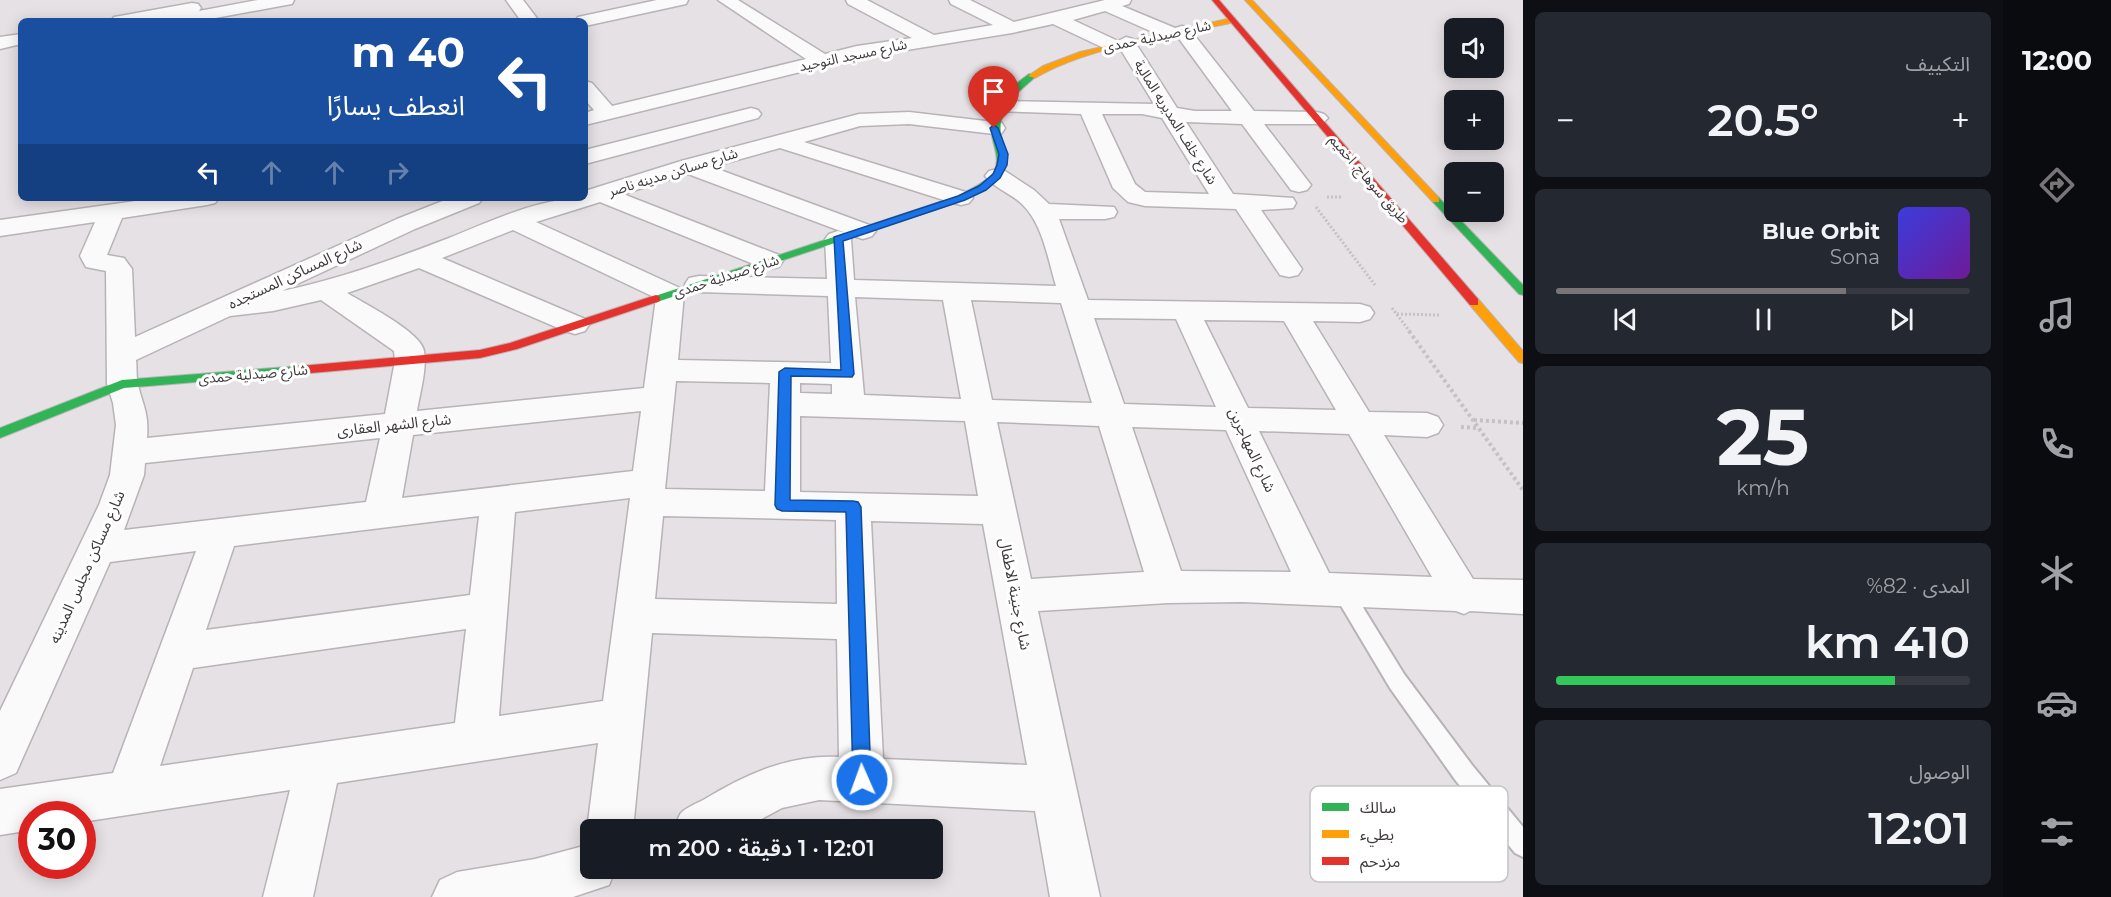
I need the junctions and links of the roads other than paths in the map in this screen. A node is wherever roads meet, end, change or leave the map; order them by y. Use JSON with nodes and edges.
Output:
{"nodes":[{"id":1,"x":514,"y":0,"type":"edge"},
{"id":2,"x":680,"y":0,"type":"edge"},
{"id":3,"x":726,"y":0,"type":"edge"},
{"id":4,"x":854,"y":0,"type":"edge"},
{"id":5,"x":957,"y":0,"type":"edge"},
{"id":6,"x":1215,"y":0,"type":"edge"},
{"id":7,"x":1248,"y":0,"type":"edge"},
{"id":8,"x":281,"y":1,"type":"edge"},
{"id":9,"x":1115,"y":3,"type":"edge"},
{"id":10,"x":224,"y":4,"type":"edge"},
{"id":11,"x":138,"y":18,"type":"edge"},
{"id":12,"x":180,"y":18,"type":"edge"},
{"id":13,"x":273,"y":18,"type":"edge"},
{"id":14,"x":528,"y":18,"type":"edge"},
{"id":15,"x":1057,"y":19,"type":"junction"},
{"id":16,"x":588,"y":20,"type":"edge"},
{"id":17,"x":1232,"y":20,"type":"junction"},
{"id":18,"x":1012,"y":28,"type":"junction"},
{"id":19,"x":1176,"y":32,"type":"junction"},
{"id":20,"x":18,"y":40,"type":"edge"},
{"id":21,"x":930,"y":40,"type":"junction"},
{"id":22,"x":0,"y":43,"type":"edge"},
{"id":23,"x":1121,"y":44,"type":"junction"},
{"id":24,"x":18,"y":49,"type":"edge"},
{"id":25,"x":0,"y":52,"type":"edge"},
{"id":26,"x":821,"y":60,"type":"junction"},
{"id":27,"x":588,"y":91,"type":"edge"},
{"id":28,"x":1089,"y":108,"type":"junction"},
{"id":29,"x":607,"y":113,"type":"junction"},
{"id":30,"x":1170,"y":113,"type":"junction"},
{"id":31,"x":751,"y":114,"type":"dead end"},
{"id":32,"x":1248,"y":117,"type":"junction"},
{"id":33,"x":588,"y":118,"type":"edge"},
{"id":34,"x":997,"y":118,"type":"junction"},
{"id":35,"x":1317,"y":118,"type":"junction"},
{"id":36,"x":780,"y":141,"type":"junction"},
{"id":37,"x":588,"y":156,"type":"edge"},
{"id":38,"x":689,"y":166,"type":"junction"},
{"id":39,"x":997,"y":176,"type":"junction"},
{"id":40,"x":601,"y":194,"type":"junction"},
{"id":41,"x":588,"y":198,"type":"edge"},
{"id":42,"x":961,"y":198,"type":"junction"},
{"id":43,"x":187,"y":201,"type":"edge"},
{"id":44,"x":464,"y":201,"type":"edge"},
{"id":45,"x":578,"y":201,"type":"edge"},
{"id":46,"x":1235,"y":202,"type":"junction"},
{"id":47,"x":1043,"y":211,"type":"junction"},
{"id":48,"x":112,"y":212,"type":"junction"},
{"id":49,"x":1105,"y":212,"type":"dead end"},
{"id":50,"x":514,"y":221,"type":"junction"},
{"id":51,"x":0,"y":228,"type":"edge"},
{"id":52,"x":851,"y":235,"type":"junction"},
{"id":53,"x":419,"y":258,"type":"junction"},
{"id":54,"x":770,"y":261,"type":"junction"},
{"id":55,"x":1289,"y":269,"type":"dead end"},
{"id":56,"x":685,"y":289,"type":"junction"},
{"id":57,"x":842,"y":290,"type":"junction"},
{"id":58,"x":325,"y":291,"type":"junction"},
{"id":59,"x":955,"y":292,"type":"junction"},
{"id":60,"x":1523,"y":292,"type":"edge"},
{"id":61,"x":1075,"y":302,"type":"junction"},
{"id":62,"x":221,"y":308,"type":"junction"},
{"id":63,"x":1186,"y":311,"type":"junction"},
{"id":64,"x":1360,"y":313,"type":"road end"},
{"id":65,"x":1294,"y":314,"type":"junction"},
{"id":66,"x":575,"y":325,"type":"junction"},
{"id":67,"x":1523,"y":359,"type":"edge"},
{"id":68,"x":410,"y":361,"type":"junction"},
{"id":69,"x":121,"y":370,"type":"junction"},
{"id":70,"x":785,"y":372,"type":"junction"},
{"id":71,"x":848,"y":374,"type":"junction"},
{"id":72,"x":660,"y":384,"type":"junction"},
{"id":73,"x":784,"y":404,"type":"junction"},
{"id":74,"x":849,"y":406,"type":"junction"},
{"id":75,"x":978,"y":410,"type":"junction"},
{"id":76,"x":1111,"y":415,"type":"junction"},
{"id":77,"x":1237,"y":419,"type":"junction"},
{"id":78,"x":1359,"y":423,"type":"junction"},
{"id":79,"x":399,"y":425,"type":"junction"},
{"id":80,"x":1427,"y":425,"type":"dead end"},
{"id":81,"x":0,"y":433,"type":"edge"},
{"id":82,"x":130,"y":452,"type":"junction"},
{"id":83,"x":648,"y":492,"type":"junction"},
{"id":84,"x":498,"y":501,"type":"junction"},
{"id":85,"x":782,"y":505,"type":"junction"},
{"id":86,"x":853,"y":507,"type":"junction"},
{"id":87,"x":1000,"y":510,"type":"junction"},
{"id":88,"x":381,"y":514,"type":"junction"},
{"id":89,"x":220,"y":534,"type":"junction"},
{"id":90,"x":98,"y":548,"type":"junction"},
{"id":91,"x":1168,"y":587,"type":"junction"},
{"id":92,"x":1330,"y":589,"type":"junction"},
{"id":93,"x":1015,"y":596,"type":"junction"},
{"id":94,"x":1464,"y":597,"type":"junction"},
{"id":95,"x":1523,"y":597,"type":"edge"},
{"id":96,"x":488,"y":609,"type":"junction"},
{"id":97,"x":634,"y":615,"type":"junction"},
{"id":98,"x":856,"y":622,"type":"junction"},
{"id":99,"x":178,"y":652,"type":"junction"},
{"id":100,"x":622,"y":719,"type":"junction"},
{"id":101,"x":475,"y":741,"type":"junction"},
{"id":102,"x":0,"y":758,"type":"edge"},
{"id":103,"x":319,"y":765,"type":"junction"},
{"id":104,"x":862,"y":780,"type":"junction"},
{"id":105,"x":1475,"y":786,"type":"edge"},
{"id":106,"x":1054,"y":789,"type":"junction"},
{"id":107,"x":128,"y":793,"type":"junction"},
{"id":108,"x":0,"y":812,"type":"edge"},
{"id":109,"x":611,"y":819,"type":"edge"},
{"id":110,"x":715,"y":819,"type":"edge"},
{"id":111,"x":1508,"y":827,"type":"edge"},
{"id":112,"x":1523,"y":845,"type":"edge"},
{"id":113,"x":580,"y":871,"type":"edge"},
{"id":114,"x":288,"y":897,"type":"edge"},
{"id":115,"x":457,"y":897,"type":"edge"},
{"id":116,"x":1075,"y":897,"type":"edge"}],
"edges":[{"from":1,"to":14,"type":"street"},
{"from":2,"to":16,"type":"street"},
{"from":3,"to":26,"type":"street"},
{"from":4,"to":21,"type":"street"},
{"from":5,"to":18,"type":"street"},
{"from":6,"to":17,"type":"main road","name":"طريق سوهاج, اخميم"},
{"from":7,"to":60,"type":"main road"},
{"from":8,"to":10,"type":"street"},
{"from":8,"to":13,"type":"street"},
{"from":9,"to":15,"type":"street","name":"شارع مسجد التوحيد"},
{"from":9,"to":19,"type":"street"},
{"from":10,"to":11,"type":"street"},
{"from":10,"to":12,"type":"street"},
{"from":15,"to":18,"type":"street","name":"شارع مسجد التوحيد"},
{"from":15,"to":23,"type":"street"},
{"from":17,"to":19,"type":"main road","name":"شارع صيدلية حمدى"},
{"from":17,"to":35,"type":"main road","name":"طريق سوهاج, اخميم"},
{"from":18,"to":21,"type":"street","name":"شارع مسجد التوحيد"},
{"from":19,"to":23,"type":"main road","name":"شارع صيدلية حمدى"},
{"from":19,"to":32,"type":"street"},
{"from":20,"to":22,"type":"street"},
{"from":21,"to":26,"type":"street","name":"شارع مسجد التوحيد"},
{"from":23,"to":30,"type":"street","name":"شارع خلف المديريه المالية"},
{"from":23,"to":34,"type":"main road","name":"شارع صيدلية حمدى"},
{"from":24,"to":25,"type":"street"},
{"from":26,"to":29,"type":"street","name":"شارع مسجد التوحيد"},
{"from":27,"to":29,"type":"street"},
{"from":28,"to":30,"type":"street","name":"شارع مساكن مدينه ناصر"},
{"from":28,"to":34,"type":"street","name":"شارع مساكن مدينه ناصر"},
{"from":28,"to":46,"type":"street"},
{"from":29,"to":33,"type":"street","name":"شارع مسجد التوحيد"},
{"from":30,"to":32,"type":"street","name":"شارع مساكن مدينه ناصر"},
{"from":30,"to":46,"type":"street","name":"شارع خلف المديريه المالية"},
{"from":31,"to":37,"type":"street"},
{"from":32,"to":35,"type":"street","name":"شارع مساكن مدينه ناصر"},
{"from":32,"to":46,"type":"street"},
{"from":34,"to":36,"type":"street","name":"شارع مساكن مدينه ناصر"},
{"from":34,"to":39,"type":"main road"},
{"from":35,"to":67,"type":"main road","name":"طريق سوهاج, اخميم"},
{"from":36,"to":38,"type":"street","name":"شارع مساكن مدينه ناصر"},
{"from":36,"to":42,"type":"street"},
{"from":38,"to":40,"type":"street","name":"شارع مساكن مدينه ناصر"},
{"from":38,"to":52,"type":"street"},
{"from":39,"to":42,"type":"main road","name":"شارع صيدلية حمدى"},
{"from":39,"to":47,"type":"street"},
{"from":40,"to":41,"type":"street","name":"شارع مساكن مدينه ناصر"},
{"from":40,"to":54,"type":"street"},
{"from":42,"to":52,"type":"main road","name":"شارع صيدلية حمدى"},
{"from":43,"to":48,"type":"street"},
{"from":44,"to":62,"type":"street","name":"شارع المساكن المستجده"},
{"from":45,"to":50,"type":"street","name":"شارع مساكن مدينه ناصر"},
{"from":46,"to":55,"type":"street","name":"شارع خلف المديريه المالية"},
{"from":47,"to":49,"type":"street"},
{"from":47,"to":61,"type":"street"},
{"from":48,"to":51,"type":"street"},
{"from":48,"to":69,"type":"street","name":"شارع مساكن مجلس المدينه"},
{"from":50,"to":53,"type":"street","name":"شارع مساكن مدينه ناصر"},
{"from":50,"to":56,"type":"street"},
{"from":52,"to":54,"type":"main road","name":"شارع صيدلية حمدى"},
{"from":52,"to":57,"type":"street"},
{"from":53,"to":58,"type":"street","name":"شارع مساكن مدينه ناصر"},
{"from":53,"to":66,"type":"street"},
{"from":54,"to":56,"type":"main road","name":"شارع صيدلية حمدى"},
{"from":56,"to":57,"type":"street"},
{"from":56,"to":66,"type":"main road","name":"شارع صيدلية حمدى"},
{"from":56,"to":72,"type":"street"},
{"from":57,"to":59,"type":"street"},
{"from":57,"to":71,"type":"street"},
{"from":58,"to":62,"type":"street","name":"شارع مساكن مدينه ناصر"},
{"from":58,"to":68,"type":"street"},
{"from":59,"to":61,"type":"street"},
{"from":59,"to":75,"type":"street","name":"شارع جنينة الاطفال"},
{"from":61,"to":63,"type":"street"},
{"from":61,"to":76,"type":"street"},
{"from":62,"to":69,"type":"street","name":"شارع المساكن المستجده"},
{"from":63,"to":65,"type":"street"},
{"from":63,"to":77,"type":"street","name":"شارع المهاجرين"},
{"from":64,"to":65,"type":"street"},
{"from":65,"to":78,"type":"street"},
{"from":66,"to":68,"type":"main road","name":"شارع صيدلية حمدى"},
{"from":68,"to":69,"type":"main road","name":"شارع صيدلية حمدى"},
{"from":68,"to":79,"type":"street"},
{"from":69,"to":81,"type":"main road","name":"شارع صيدلية حمدى"},
{"from":69,"to":82,"type":"street","name":"شارع مساكن مجلس المدينه"},
{"from":70,"to":71,"type":"street","name":"شارع الشهر العقارى"},
{"from":70,"to":72,"type":"street","name":"شارع الشهر العقارى"},
{"from":70,"to":73,"type":"street"},
{"from":71,"to":74,"type":"street"},
{"from":72,"to":79,"type":"street","name":"شارع الشهر العقارى"},
{"from":72,"to":83,"type":"street"},
{"from":73,"to":74,"type":"street"},
{"from":73,"to":85,"type":"street"},
{"from":74,"to":75,"type":"street"},
{"from":75,"to":76,"type":"street"},
{"from":75,"to":87,"type":"street","name":"شارع جنينة الاطفال"},
{"from":76,"to":77,"type":"street"},
{"from":76,"to":91,"type":"street"},
{"from":77,"to":78,"type":"street"},
{"from":77,"to":92,"type":"street","name":"شارع المهاجرين"},
{"from":78,"to":80,"type":"street"},
{"from":78,"to":94,"type":"street"},
{"from":79,"to":82,"type":"street","name":"شارع الشهر العقارى"},
{"from":79,"to":88,"type":"street"},
{"from":82,"to":90,"type":"street","name":"شارع مساكن مجلس المدينه"},
{"from":83,"to":84,"type":"street"},
{"from":83,"to":85,"type":"street"},
{"from":83,"to":97,"type":"street"},
{"from":84,"to":88,"type":"street"},
{"from":84,"to":96,"type":"street"},
{"from":85,"to":86,"type":"street"},
{"from":86,"to":87,"type":"street"},
{"from":86,"to":98,"type":"street"},
{"from":87,"to":93,"type":"street","name":"شارع جنينة الاطفال"},
{"from":88,"to":89,"type":"street"},
{"from":89,"to":90,"type":"street"},
{"from":89,"to":99,"type":"street"},
{"from":90,"to":102,"type":"street","name":"شارع مساكن مجلس المدينه"},
{"from":91,"to":92,"type":"street"},
{"from":91,"to":93,"type":"street"},
{"from":92,"to":94,"type":"street"},
{"from":92,"to":105,"type":"lane"},
{"from":93,"to":106,"type":"street","name":"شارع جنينة الاطفال"},
{"from":94,"to":95,"type":"street"},
{"from":96,"to":99,"type":"street"},
{"from":96,"to":101,"type":"street"},
{"from":97,"to":98,"type":"street"},
{"from":97,"to":100,"type":"street"},
{"from":98,"to":104,"type":"street"},
{"from":99,"to":107,"type":"street"},
{"from":100,"to":101,"type":"street"},
{"from":100,"to":109,"type":"street"},
{"from":101,"to":103,"type":"street"},
{"from":103,"to":107,"type":"street"},
{"from":103,"to":114,"type":"street"},
{"from":104,"to":106,"type":"street"},
{"from":104,"to":110,"type":"street"},
{"from":106,"to":116,"type":"street","name":"شارع جنينة الاطفال"},
{"from":107,"to":108,"type":"street"},
{"from":111,"to":112,"type":"lane"},
{"from":113,"to":115,"type":"street"}]}
